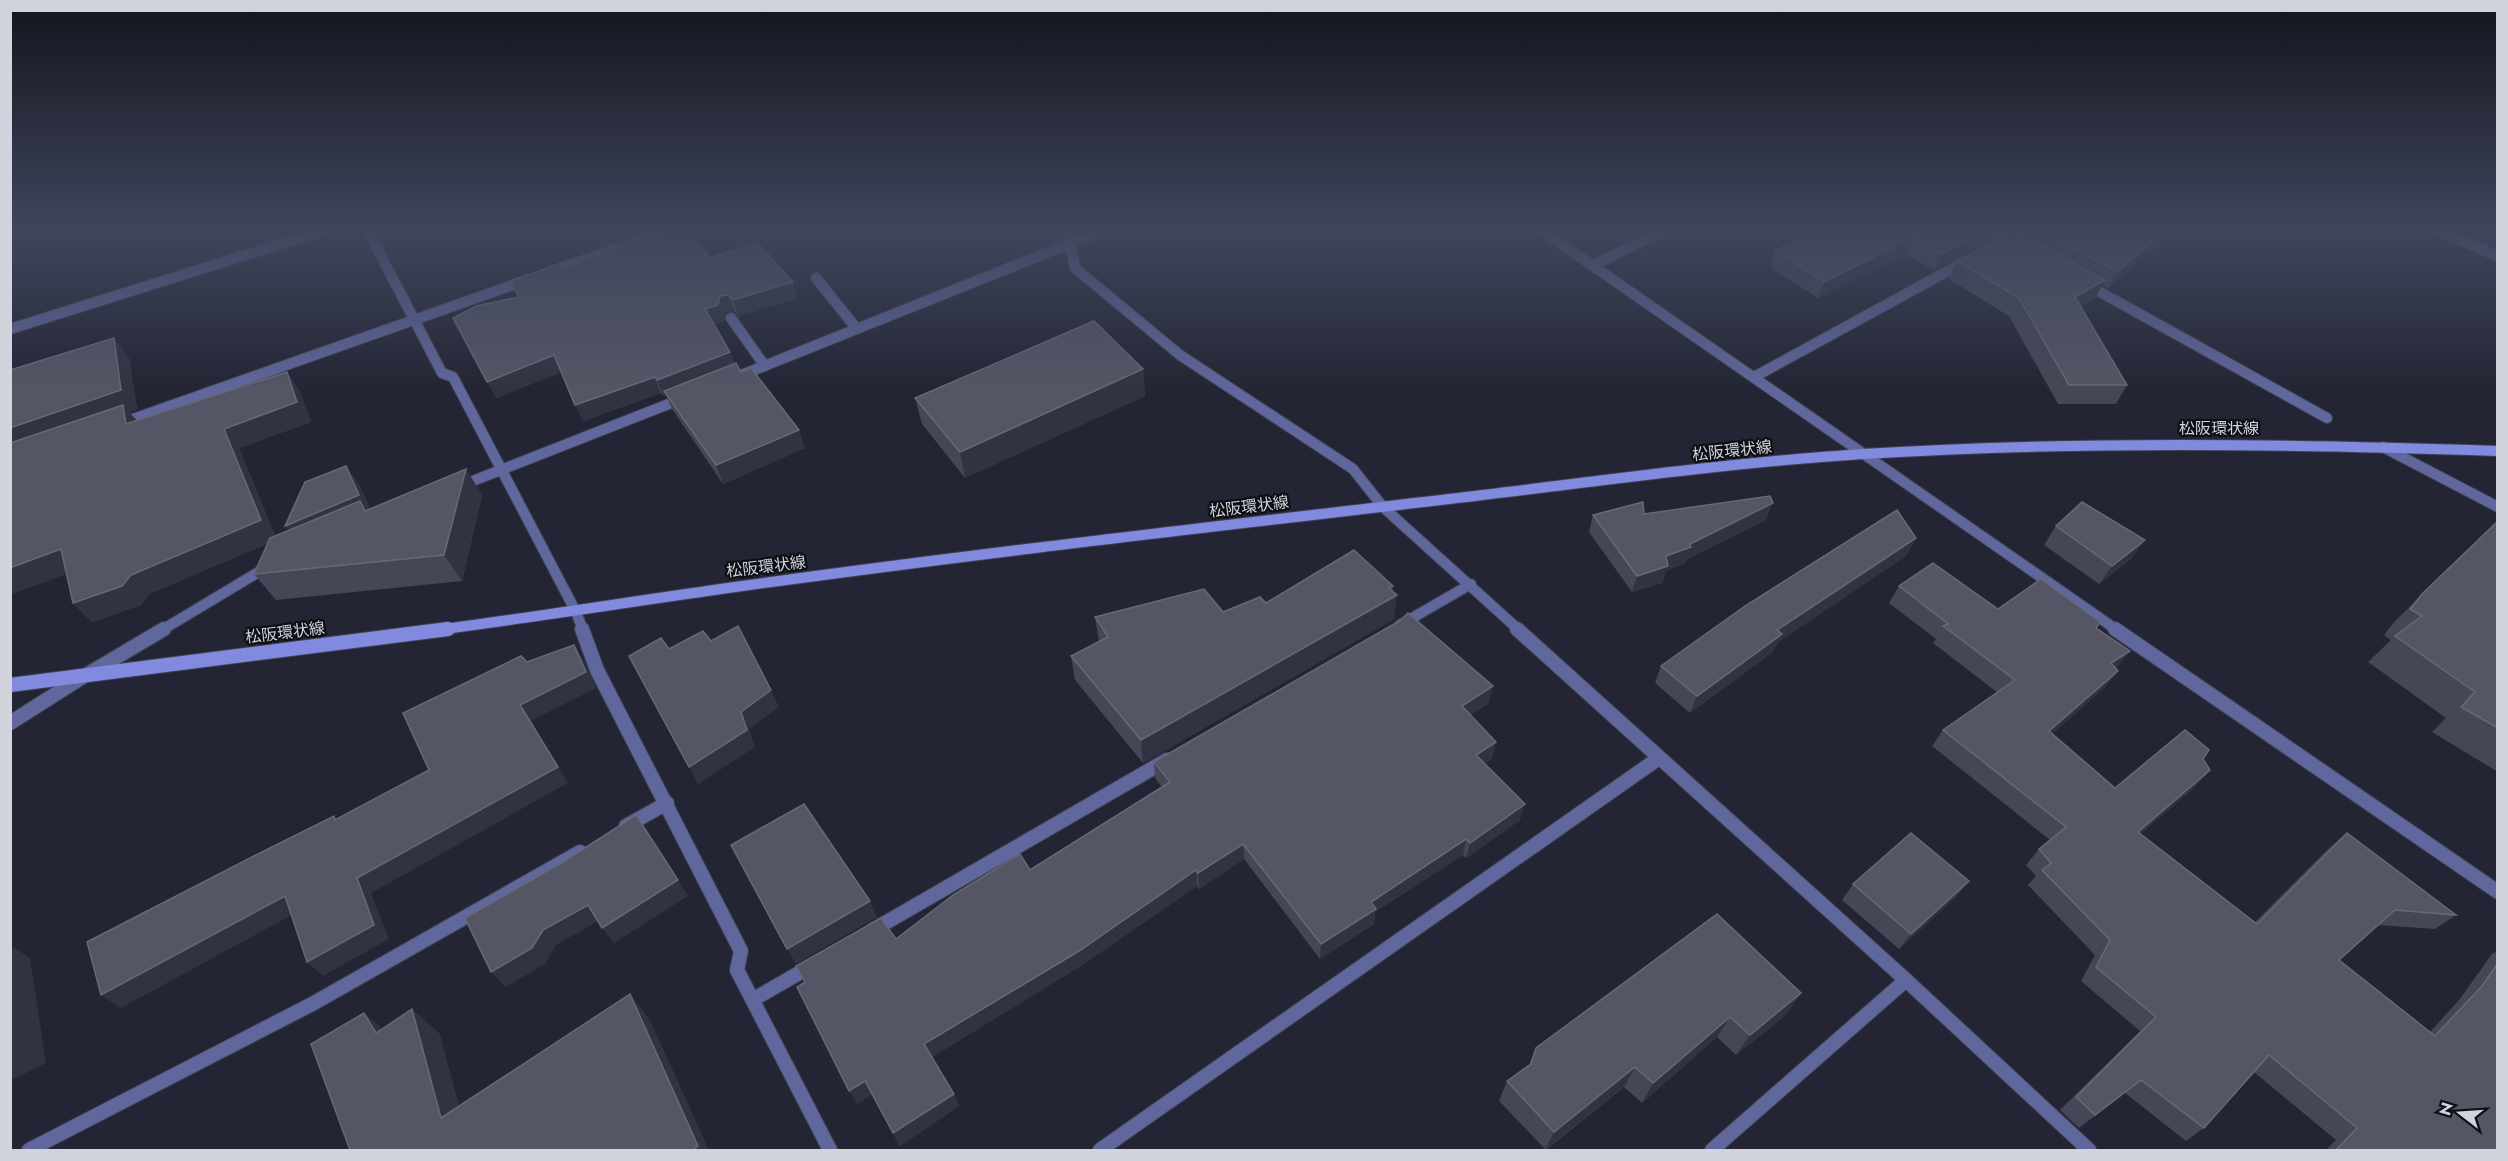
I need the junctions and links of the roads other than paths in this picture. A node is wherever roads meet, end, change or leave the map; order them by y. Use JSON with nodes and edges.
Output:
{"nodes":[{"id":1,"x":156,"y":283,"type":"edge"},
{"id":2,"x":394,"y":283,"type":"edge"},
{"id":3,"x":518,"y":283,"type":"edge"},
{"id":4,"x":820,"y":283,"type":"edge"},
{"id":5,"x":971,"y":283,"type":"edge"},
{"id":6,"x":1094,"y":283,"type":"edge"},
{"id":7,"x":1618,"y":283,"type":"edge"},
{"id":8,"x":1926,"y":283,"type":"edge"},
{"id":9,"x":2084,"y":283,"type":"edge"},
{"id":10,"x":731,"y":318,"type":"edge"},
{"id":11,"x":413,"y":320,"type":"junction"},
{"id":12,"x":10,"y":329,"type":"edge"},
{"id":13,"x":857,"y":329,"type":"junction"},
{"id":14,"x":765,"y":366,"type":"junction"},
{"id":15,"x":1754,"y":377,"type":"junction"},
{"id":16,"x":732,"y":379,"type":"edge"},
{"id":17,"x":699,"y":392,"type":"edge"},
{"id":18,"x":2327,"y":418,"type":"dead end"},
{"id":19,"x":111,"y":427,"type":"edge"},
{"id":20,"x":2383,"y":447,"type":"junction"},
{"id":21,"x":2498,"y":451,"type":"edge"},
{"id":22,"x":1861,"y":454,"type":"junction"},
{"id":23,"x":501,"y":471,"type":"junction"},
{"id":24,"x":447,"y":491,"type":"edge"},
{"id":25,"x":1383,"y":507,"type":"junction"},
{"id":26,"x":2498,"y":507,"type":"edge"},
{"id":27,"x":279,"y":561,"type":"edge"},
{"id":28,"x":1471,"y":584,"type":"junction"},
{"id":29,"x":576,"y":612,"type":"junction"},
{"id":30,"x":1389,"y":631,"type":"edge"},
{"id":31,"x":88,"y":674,"type":"junction"},
{"id":32,"x":10,"y":685,"type":"edge"},
{"id":33,"x":10,"y":723,"type":"edge"},
{"id":34,"x":1184,"y":750,"type":"edge"},
{"id":35,"x":1659,"y":758,"type":"junction"},
{"id":36,"x":667,"y":803,"type":"junction"},
{"id":37,"x":615,"y":832,"type":"edge"},
{"id":38,"x":594,"y":844,"type":"edge"},
{"id":39,"x":2498,"y":892,"type":"edge"},
{"id":40,"x":856,"y":940,"type":"edge"},
{"id":41,"x":825,"y":958,"type":"edge"},
{"id":42,"x":1906,"y":980,"type":"junction"},
{"id":43,"x":754,"y":999,"type":"junction"},
{"id":44,"x":29,"y":1150,"type":"edge"},
{"id":45,"x":830,"y":1150,"type":"edge"},
{"id":46,"x":1100,"y":1150,"type":"edge"},
{"id":47,"x":1712,"y":1150,"type":"edge"},
{"id":48,"x":2089,"y":1150,"type":"edge"}],
"edges":[{"from":1,"to":12,"type":"street"},
{"from":2,"to":11,"type":"street"},
{"from":3,"to":11,"type":"street"},
{"from":4,"to":13,"type":"street"},
{"from":5,"to":13,"type":"street"},
{"from":6,"to":25,"type":"street"},
{"from":7,"to":15,"type":"street"},
{"from":8,"to":15,"type":"street"},
{"from":9,"to":18,"type":"street"},
{"from":10,"to":14,"type":"street"},
{"from":11,"to":19,"type":"street"},
{"from":11,"to":23,"type":"street"},
{"from":13,"to":14,"type":"street"},
{"from":14,"to":16,"type":"street"},
{"from":15,"to":22,"type":"street"},
{"from":17,"to":23,"type":"street"},
{"from":20,"to":21,"type":"main road","name":"松阪環状線"},
{"from":20,"to":22,"type":"main road","name":"松阪環状線"},
{"from":20,"to":26,"type":"street"},
{"from":22,"to":25,"type":"main road","name":"松阪環状線"},
{"from":22,"to":39,"type":"street"},
{"from":23,"to":24,"type":"street"},
{"from":23,"to":29,"type":"street"},
{"from":25,"to":28,"type":"street"},
{"from":25,"to":29,"type":"main road","name":"松阪環状線"},
{"from":27,"to":31,"type":"street"},
{"from":28,"to":30,"type":"street"},
{"from":28,"to":35,"type":"street"},
{"from":29,"to":31,"type":"main road","name":"松阪環状線"},
{"from":29,"to":36,"type":"street"},
{"from":31,"to":32,"type":"main road","name":"松阪環状線"},
{"from":31,"to":33,"type":"street"},
{"from":34,"to":40,"type":"street"},
{"from":35,"to":42,"type":"street"},
{"from":35,"to":46,"type":"street"},
{"from":36,"to":37,"type":"street"},
{"from":36,"to":43,"type":"street"},
{"from":38,"to":44,"type":"street"},
{"from":41,"to":43,"type":"street"},
{"from":42,"to":47,"type":"street"},
{"from":42,"to":48,"type":"street"},
{"from":43,"to":45,"type":"street"}]}
